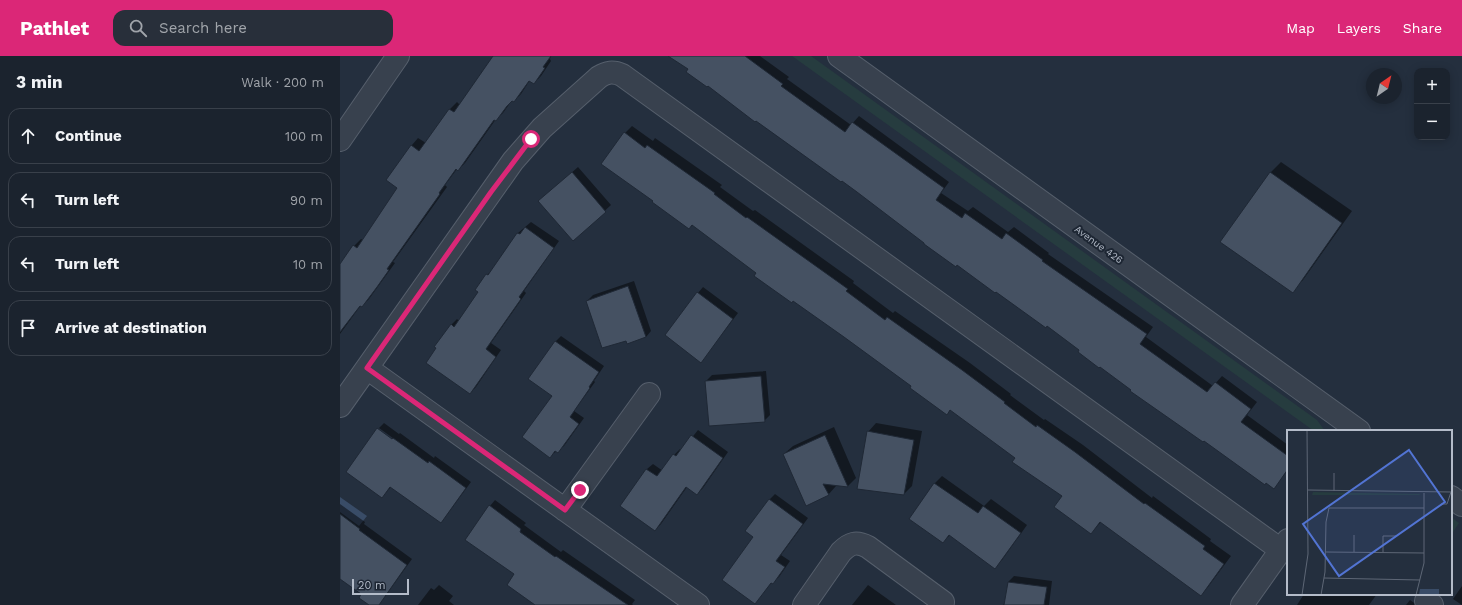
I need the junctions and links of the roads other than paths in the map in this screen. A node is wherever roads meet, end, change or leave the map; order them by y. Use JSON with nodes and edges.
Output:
{"nodes":[{"id":1,"x":398,"y":56,"type":"edge"},
{"id":2,"x":839,"y":56,"type":"edge"},
{"id":3,"x":340,"y":140,"type":"edge"},
{"id":4,"x":367,"y":368,"type":"junction"},
{"id":5,"x":649,"y":394,"type":"dead end"},
{"id":6,"x":340,"y":406,"type":"edge"},
{"id":7,"x":1358,"y":430,"type":"edge"},
{"id":8,"x":1452,"y":498,"type":"edge"},
{"id":9,"x":1462,"y":505,"type":"edge"},
{"id":10,"x":565,"y":510,"type":"junction"},
{"id":11,"x":1284,"y":545,"type":"edge"},
{"id":12,"x":943,"y":602,"type":"dead end"},
{"id":13,"x":698,"y":605,"type":"edge"},
{"id":14,"x":804,"y":605,"type":"edge"},
{"id":15,"x":1242,"y":605,"type":"edge"}],
"edges":[{"from":1,"to":3,"type":"street"},
{"from":2,"to":7,"type":"street","name":"Avenue 426"},
{"from":4,"to":6,"type":"street"},
{"from":4,"to":10,"type":"street"},
{"from":4,"to":11,"type":"street"},
{"from":5,"to":10,"type":"street"},
{"from":8,"to":9,"type":"street"},
{"from":10,"to":13,"type":"street"},
{"from":11,"to":15,"type":"street"},
{"from":12,"to":14,"type":"street"}]}
